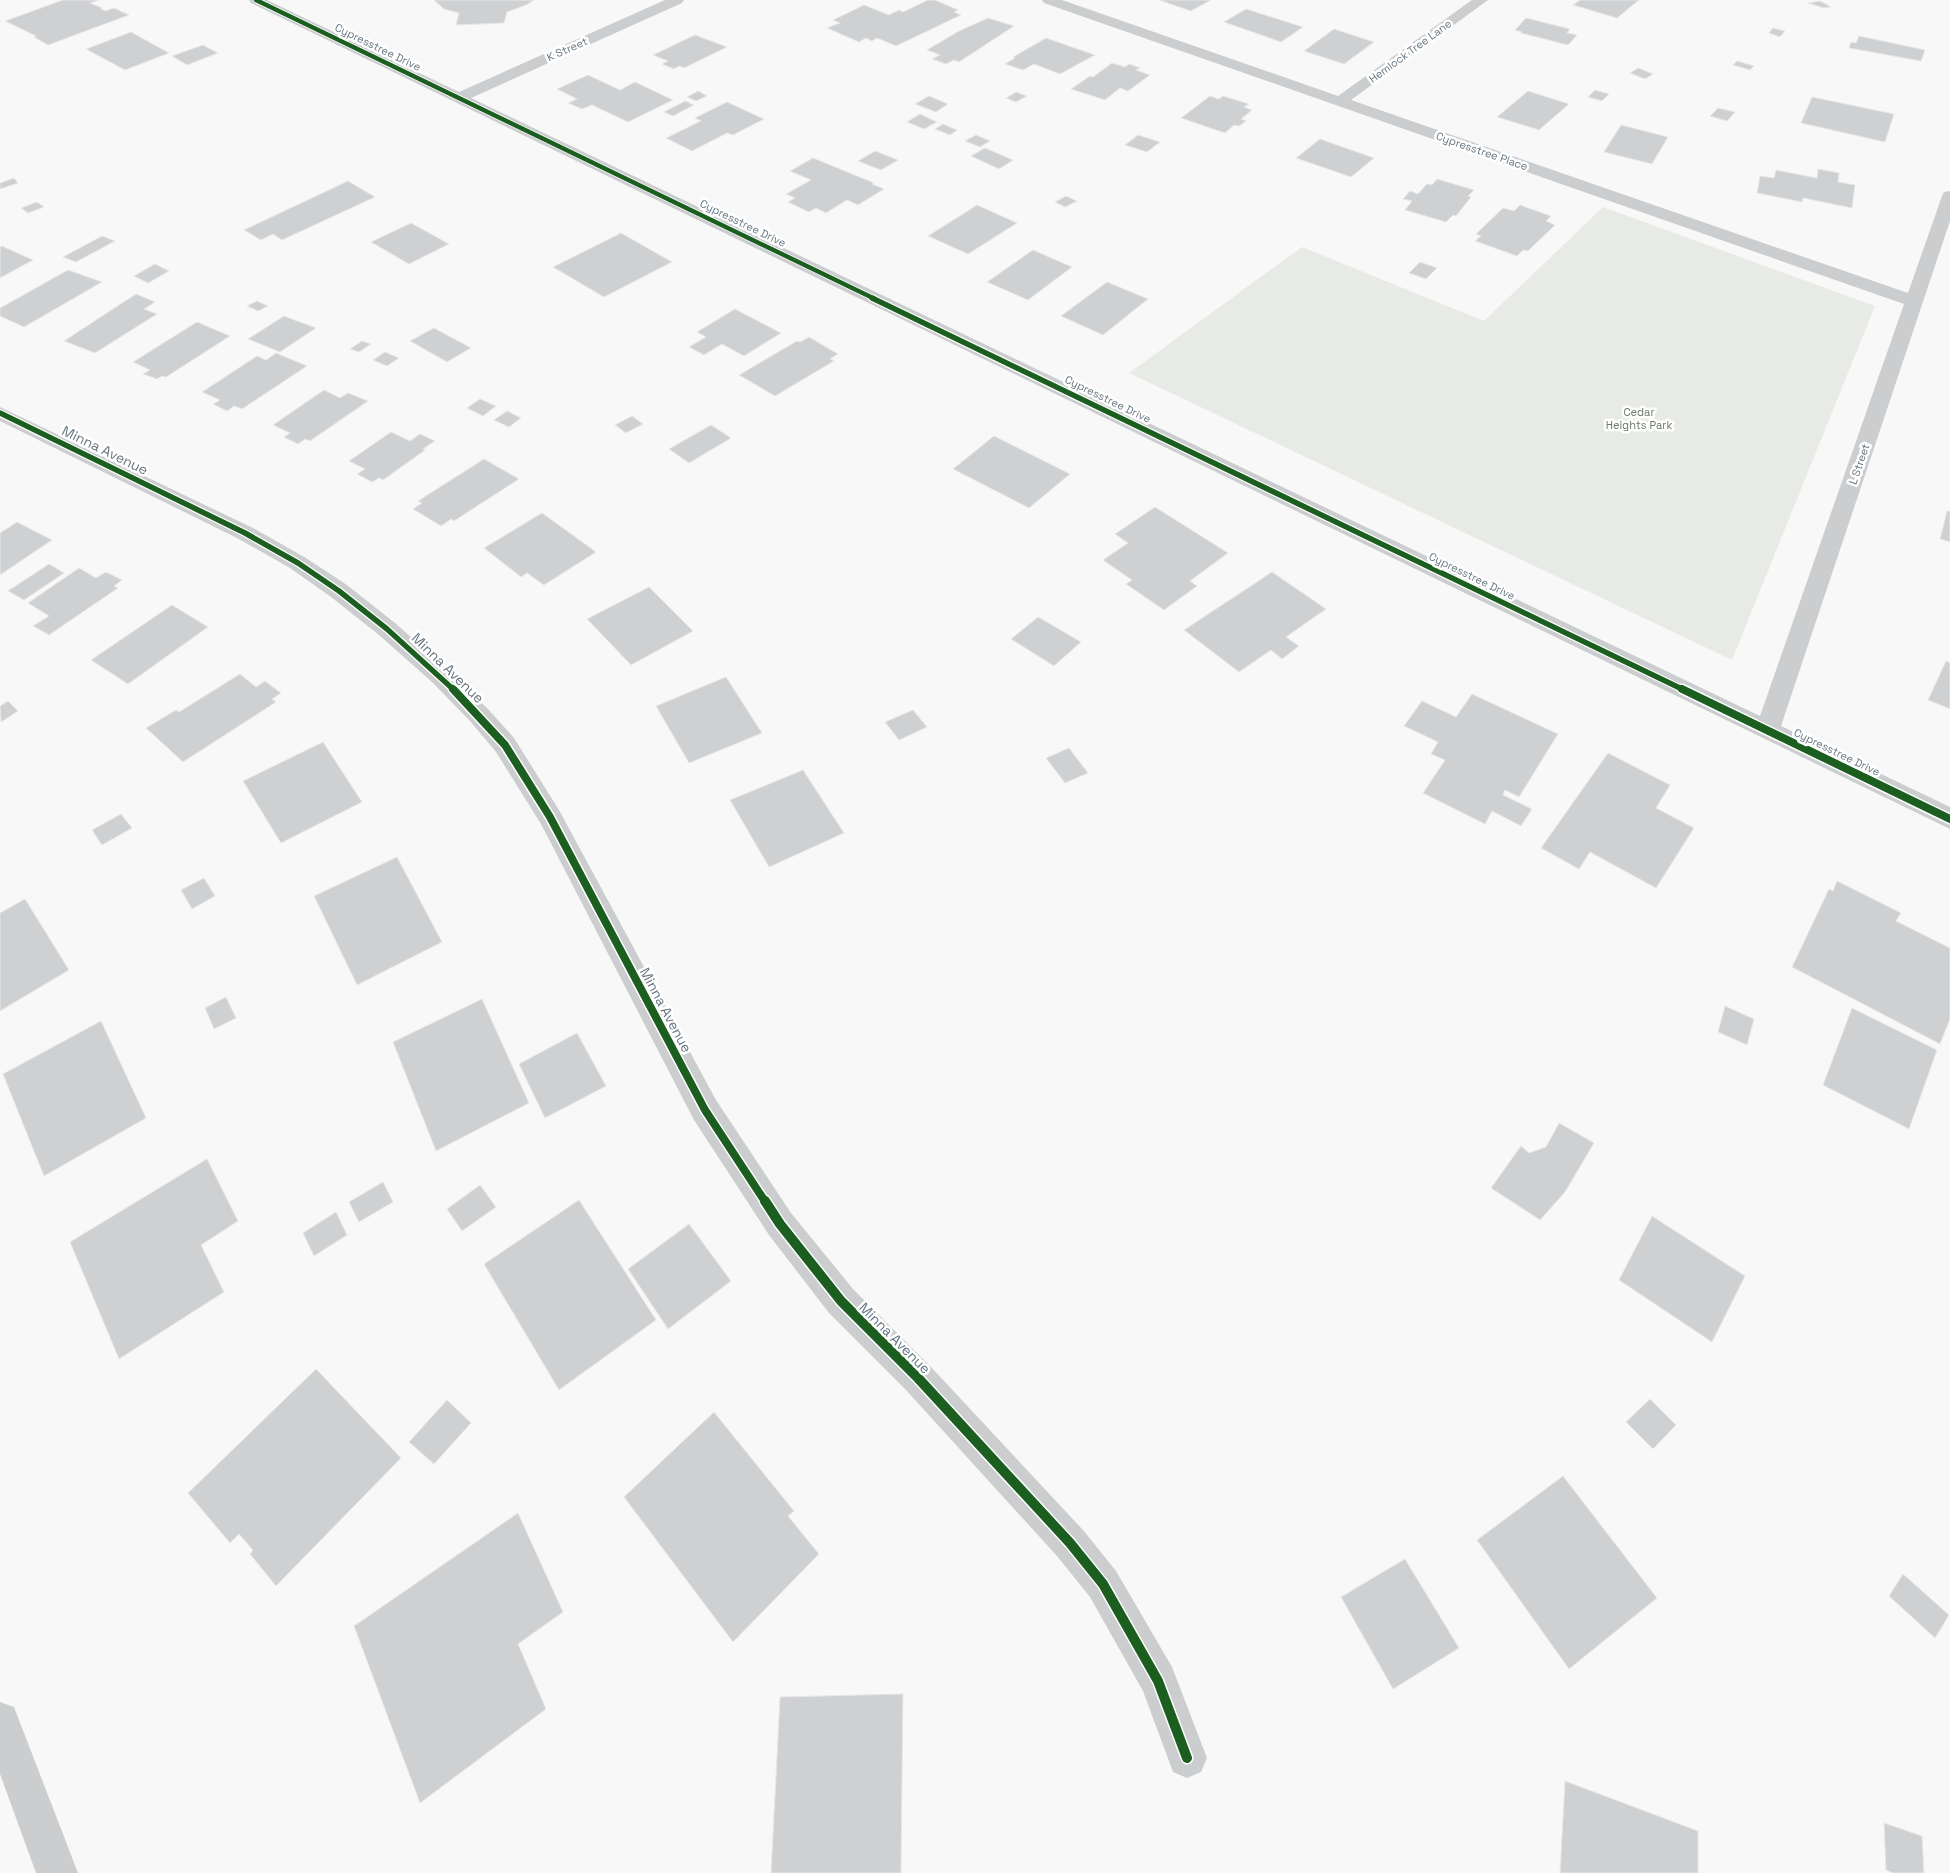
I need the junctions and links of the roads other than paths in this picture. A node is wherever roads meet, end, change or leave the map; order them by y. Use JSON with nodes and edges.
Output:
{"nodes":[{"id":1,"x":256,"y":0,"type":"edge"},
{"id":2,"x":677,"y":0,"type":"edge"},
{"id":3,"x":1049,"y":0,"type":"edge"},
{"id":4,"x":1481,"y":0,"type":"edge"},
{"id":5,"x":458,"y":98,"type":"junction"},
{"id":6,"x":1340,"y":101,"type":"junction"},
{"id":7,"x":1950,"y":196,"type":"edge"},
{"id":8,"x":1915,"y":302,"type":"junction"},
{"id":9,"x":0,"y":412,"type":"edge"},
{"id":10,"x":1768,"y":731,"type":"junction"},
{"id":11,"x":1950,"y":819,"type":"edge"},
{"id":12,"x":0,"y":1721,"type":"edge"},
{"id":13,"x":1187,"y":1758,"type":"dead end"},
{"id":14,"x":57,"y":1873,"type":"edge"}],
"edges":[{"from":1,"to":5,"type":"street","name":"Cypresstree Drive"},
{"from":2,"to":5,"type":"street","name":"K Street"},
{"from":3,"to":6,"type":"street","name":"Cypresstree Place"},
{"from":4,"to":6,"type":"street","name":"Hemlock Tree Lane"},
{"from":5,"to":10,"type":"street","name":"Cypresstree Drive"},
{"from":6,"to":8,"type":"street","name":"Cypresstree Place"},
{"from":7,"to":8,"type":"street","name":"L Street"},
{"from":8,"to":10,"type":"street","name":"L Street"},
{"from":9,"to":13,"type":"street","name":"Minna Avenue"},
{"from":10,"to":11,"type":"street","name":"Cypresstree Drive"},
{"from":12,"to":14,"type":"street"}]}
